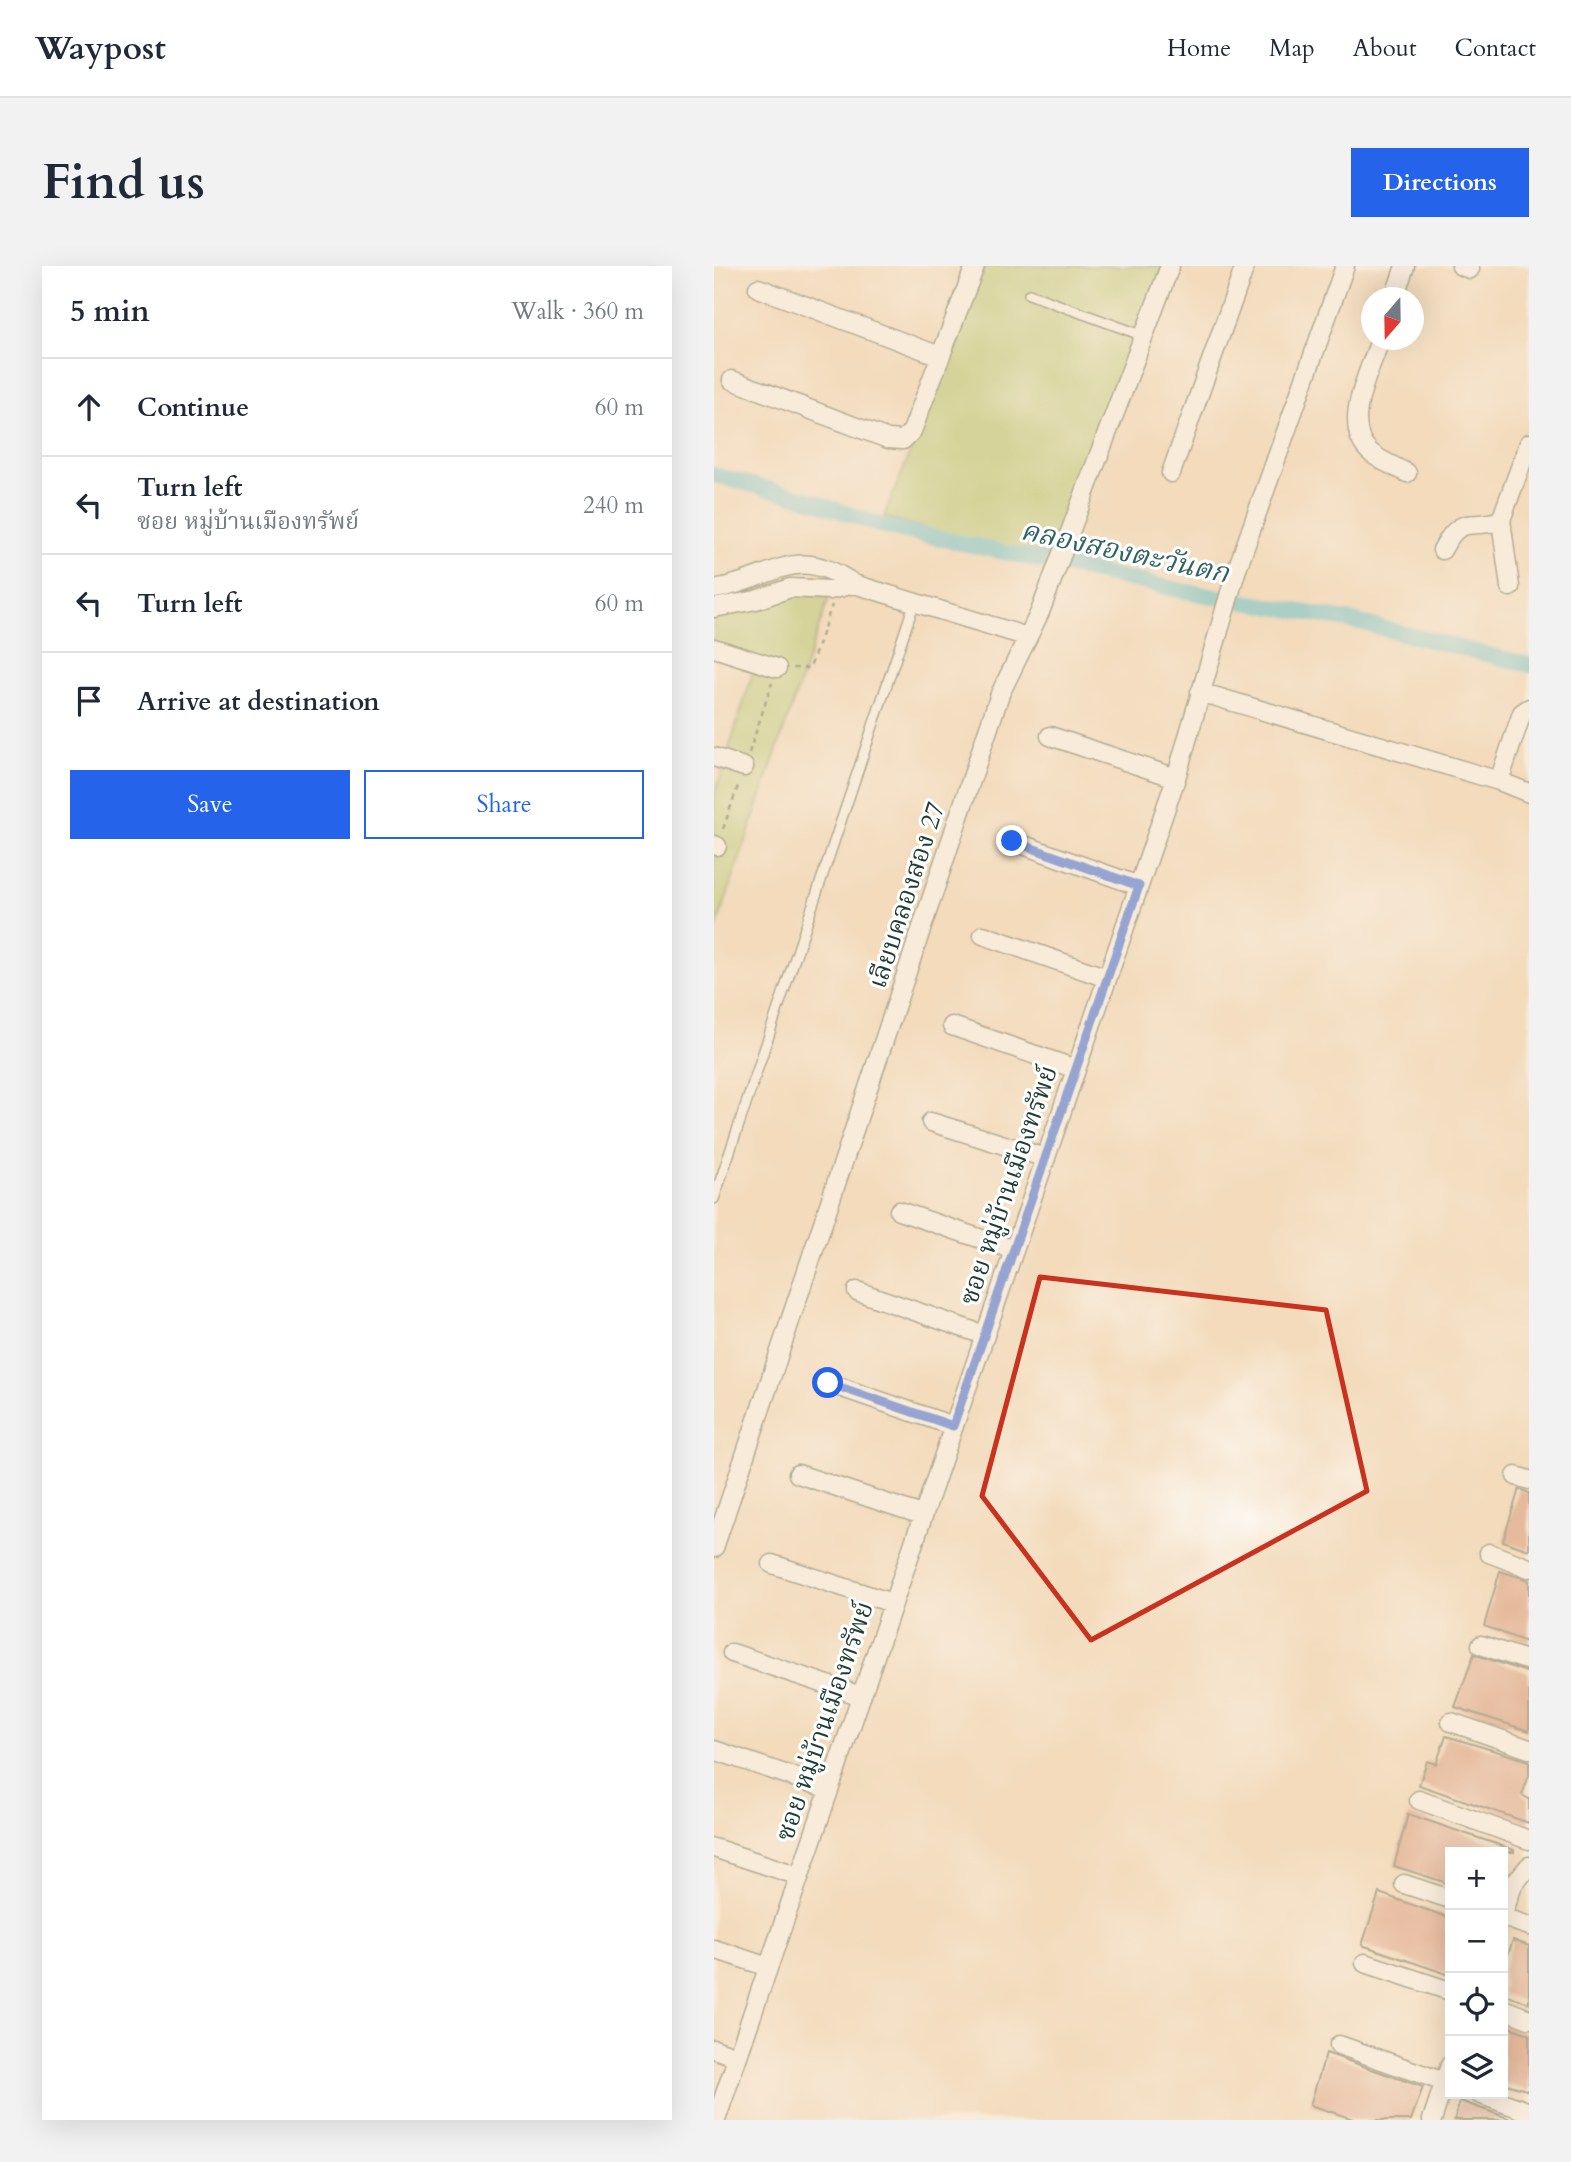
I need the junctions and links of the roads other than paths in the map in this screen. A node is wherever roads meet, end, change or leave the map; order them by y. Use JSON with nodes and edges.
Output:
{"nodes":[{"id":1,"x":1170,"y":266,"type":"edge"},
{"id":2,"x":1245,"y":266,"type":"edge"},
{"id":3,"x":1345,"y":266,"type":"edge"},
{"id":4,"x":1405,"y":266,"type":"edge"},
{"id":5,"x":970,"y":268,"type":"edge"},
{"id":6,"x":1398,"y":287,"type":"edge"},
{"id":7,"x":758,"y":288,"type":"dead end"},
{"id":8,"x":1029,"y":294,"type":"dead end"},
{"id":9,"x":1144,"y":336,"type":"junction"},
{"id":10,"x":1377,"y":350,"type":"edge"},
{"id":11,"x":940,"y":356,"type":"junction"},
{"id":12,"x":732,"y":380,"type":"dead end"},
{"id":13,"x":1529,"y":443,"type":"edge"},
{"id":14,"x":1171,"y":472,"type":"dead end"},
{"id":15,"x":1407,"y":473,"type":"dead end"},
{"id":16,"x":1502,"y":520,"type":"junction"},
{"id":17,"x":1442,"y":550,"type":"dead end"},
{"id":18,"x":846,"y":586,"type":"junction"},
{"id":19,"x":1510,"y":587,"type":"dead end"},
{"id":20,"x":716,"y":589,"type":"edge"},
{"id":21,"x":915,"y":601,"type":"junction"},
{"id":22,"x":717,"y":608,"type":"edge"},
{"id":23,"x":1028,"y":636,"type":"junction"},
{"id":24,"x":714,"y":648,"type":"edge"},
{"id":25,"x":778,"y":668,"type":"road end"},
{"id":26,"x":1200,"y":692,"type":"junction"},
{"id":27,"x":1529,"y":708,"type":"edge"},
{"id":28,"x":1050,"y":736,"type":"dead end"},
{"id":29,"x":714,"y":757,"type":"edge"},
{"id":30,"x":744,"y":767,"type":"road end"},
{"id":31,"x":1176,"y":778,"type":"junction"},
{"id":32,"x":1499,"y":781,"type":"junction"},
{"id":33,"x":1529,"y":793,"type":"edge"},
{"id":34,"x":1012,"y":841,"type":"dead end"},
{"id":35,"x":1139,"y":886,"type":"junction"},
{"id":36,"x":983,"y":935,"type":"dead end"},
{"id":37,"x":1107,"y":978,"type":"junction"},
{"id":38,"x":951,"y":1026,"type":"dead end"},
{"id":39,"x":1076,"y":1069,"type":"junction"},
{"id":40,"x":931,"y":1122,"type":"dead end"},
{"id":41,"x":1045,"y":1158,"type":"junction"},
{"id":42,"x":714,"y":1199,"type":"edge"},
{"id":43,"x":899,"y":1211,"type":"dead end"},
{"id":44,"x":1014,"y":1250,"type":"junction"},
{"id":45,"x":857,"y":1291,"type":"dead end"},
{"id":46,"x":984,"y":1335,"type":"junction"},
{"id":47,"x":828,"y":1383,"type":"dead end"},
{"id":48,"x":953,"y":1426,"type":"junction"},
{"id":49,"x":798,"y":1474,"type":"dead end"},
{"id":50,"x":922,"y":1515,"type":"junction"},
{"id":51,"x":714,"y":1548,"type":"edge"},
{"id":52,"x":1489,"y":1553,"type":"dead end"},
{"id":53,"x":772,"y":1564,"type":"dead end"},
{"id":54,"x":1529,"y":1568,"type":"edge"},
{"id":55,"x":892,"y":1603,"type":"junction"},
{"id":56,"x":1481,"y":1645,"type":"dead end"},
{"id":57,"x":732,"y":1653,"type":"dead end"},
{"id":58,"x":1529,"y":1661,"type":"edge"},
{"id":59,"x":861,"y":1696,"type":"junction"},
{"id":60,"x":1451,"y":1722,"type":"dead end"},
{"id":61,"x":1529,"y":1749,"type":"edge"},
{"id":62,"x":714,"y":1750,"type":"edge"},
{"id":63,"x":829,"y":1789,"type":"junction"},
{"id":64,"x":1419,"y":1800,"type":"dead end"},
{"id":65,"x":1529,"y":1840,"type":"edge"},
{"id":66,"x":714,"y":1848,"type":"edge"},
{"id":67,"x":1529,"y":1866,"type":"edge"},
{"id":68,"x":799,"y":1876,"type":"junction"},
{"id":69,"x":1404,"y":1884,"type":"dead end"},
{"id":70,"x":1445,"y":1897,"type":"edge"},
{"id":71,"x":1505,"y":1910,"type":"edge"},
{"id":72,"x":1508,"y":1917,"type":"edge"},
{"id":73,"x":1529,"y":1926,"type":"edge"},
{"id":74,"x":714,"y":1949,"type":"edge"},
{"id":75,"x":1365,"y":1963,"type":"dead end"},
{"id":76,"x":768,"y":1967,"type":"junction"},
{"id":77,"x":1445,"y":1990,"type":"edge"},
{"id":78,"x":1508,"y":2012,"type":"edge"},
{"id":79,"x":1529,"y":2019,"type":"edge"},
{"id":80,"x":1339,"y":2045,"type":"dead end"},
{"id":81,"x":714,"y":2049,"type":"edge"},
{"id":82,"x":737,"y":2057,"type":"junction"},
{"id":83,"x":1445,"y":2076,"type":"edge"},
{"id":84,"x":1445,"y":2085,"type":"edge"},
{"id":85,"x":1494,"y":2099,"type":"edge"},
{"id":86,"x":1527,"y":2110,"type":"dead end"},
{"id":87,"x":716,"y":2120,"type":"edge"},
{"id":88,"x":1432,"y":2120,"type":"edge"}],
"edges":[{"from":1,"to":9,"type":"street","name":"เลียบคลองสอง 27"},
{"from":2,"to":14,"type":"street"},
{"from":3,"to":26,"type":"street","name":"ซอย หมู่บ้านเมืองทรัพย์"},
{"from":4,"to":6,"type":"street"},
{"from":5,"to":11,"type":"street"},
{"from":7,"to":11,"type":"street"},
{"from":8,"to":9,"type":"lane"},
{"from":9,"to":23,"type":"street","name":"เลียบคลองสอง 27"},
{"from":10,"to":15,"type":"street"},
{"from":11,"to":12,"type":"street"},
{"from":13,"to":16,"type":"street"},
{"from":16,"to":17,"type":"street"},
{"from":16,"to":19,"type":"street"},
{"from":18,"to":20,"type":"street"},
{"from":18,"to":21,"type":"street"},
{"from":18,"to":22,"type":"street"},
{"from":20,"to":22,"type":"street"},
{"from":21,"to":23,"type":"street"},
{"from":21,"to":42,"type":"lane"},
{"from":23,"to":51,"type":"street","name":"เลียบคลองสอง 27"},
{"from":24,"to":25,"type":"street"},
{"from":26,"to":31,"type":"street","name":"ซอย หมู่บ้านเมืองทรัพย์"},
{"from":26,"to":32,"type":"street"},
{"from":27,"to":32,"type":"street"},
{"from":28,"to":31,"type":"street"},
{"from":29,"to":30,"type":"street"},
{"from":31,"to":35,"type":"street","name":"ซอย หมู่บ้านเมืองทรัพย์"},
{"from":32,"to":33,"type":"street"},
{"from":34,"to":35,"type":"street"},
{"from":35,"to":37,"type":"street","name":"ซอย หมู่บ้านเมืองทรัพย์"},
{"from":36,"to":37,"type":"street"},
{"from":37,"to":39,"type":"street","name":"ซอย หมู่บ้านเมืองทรัพย์"},
{"from":38,"to":39,"type":"street"},
{"from":39,"to":41,"type":"street","name":"ซอย หมู่บ้านเมืองทรัพย์"},
{"from":40,"to":41,"type":"street"},
{"from":41,"to":44,"type":"street","name":"ซอย หมู่บ้านเมืองทรัพย์"},
{"from":43,"to":44,"type":"street"},
{"from":44,"to":46,"type":"street","name":"ซอย หมู่บ้านเมืองทรัพย์"},
{"from":45,"to":46,"type":"street"},
{"from":46,"to":48,"type":"street","name":"ซอย หมู่บ้านเมืองทรัพย์"},
{"from":47,"to":48,"type":"street"},
{"from":48,"to":50,"type":"street","name":"ซอย หมู่บ้านเมืองทรัพย์"},
{"from":49,"to":50,"type":"street"},
{"from":50,"to":55,"type":"street","name":"ซอย หมู่บ้านเมืองทรัพย์"},
{"from":52,"to":54,"type":"street"},
{"from":53,"to":55,"type":"street"},
{"from":55,"to":59,"type":"street","name":"ซอย หมู่บ้านเมืองทรัพย์"},
{"from":56,"to":58,"type":"street"},
{"from":57,"to":59,"type":"street"},
{"from":59,"to":63,"type":"street","name":"ซอย หมู่บ้านเมืองทรัพย์"},
{"from":60,"to":61,"type":"street"},
{"from":62,"to":63,"type":"street"},
{"from":63,"to":68,"type":"street","name":"ซอย หมู่บ้านเมืองทรัพย์"},
{"from":64,"to":65,"type":"street"},
{"from":66,"to":68,"type":"street"},
{"from":67,"to":71,"type":"street"},
{"from":68,"to":76,"type":"street","name":"ซอย หมู่บ้านเมืองทรัพย์"},
{"from":69,"to":70,"type":"street"},
{"from":72,"to":73,"type":"street"},
{"from":74,"to":76,"type":"street"},
{"from":75,"to":77,"type":"street"},
{"from":76,"to":82,"type":"street","name":"ซอย หมู่บ้านเมืองทรัพย์"},
{"from":78,"to":79,"type":"street"},
{"from":80,"to":83,"type":"street"},
{"from":81,"to":82,"type":"street"},
{"from":82,"to":87,"type":"street","name":"ซอย หมู่บ้านเมืองทรัพย์"},
{"from":84,"to":88,"type":"street"},
{"from":85,"to":86,"type":"street"}]}
